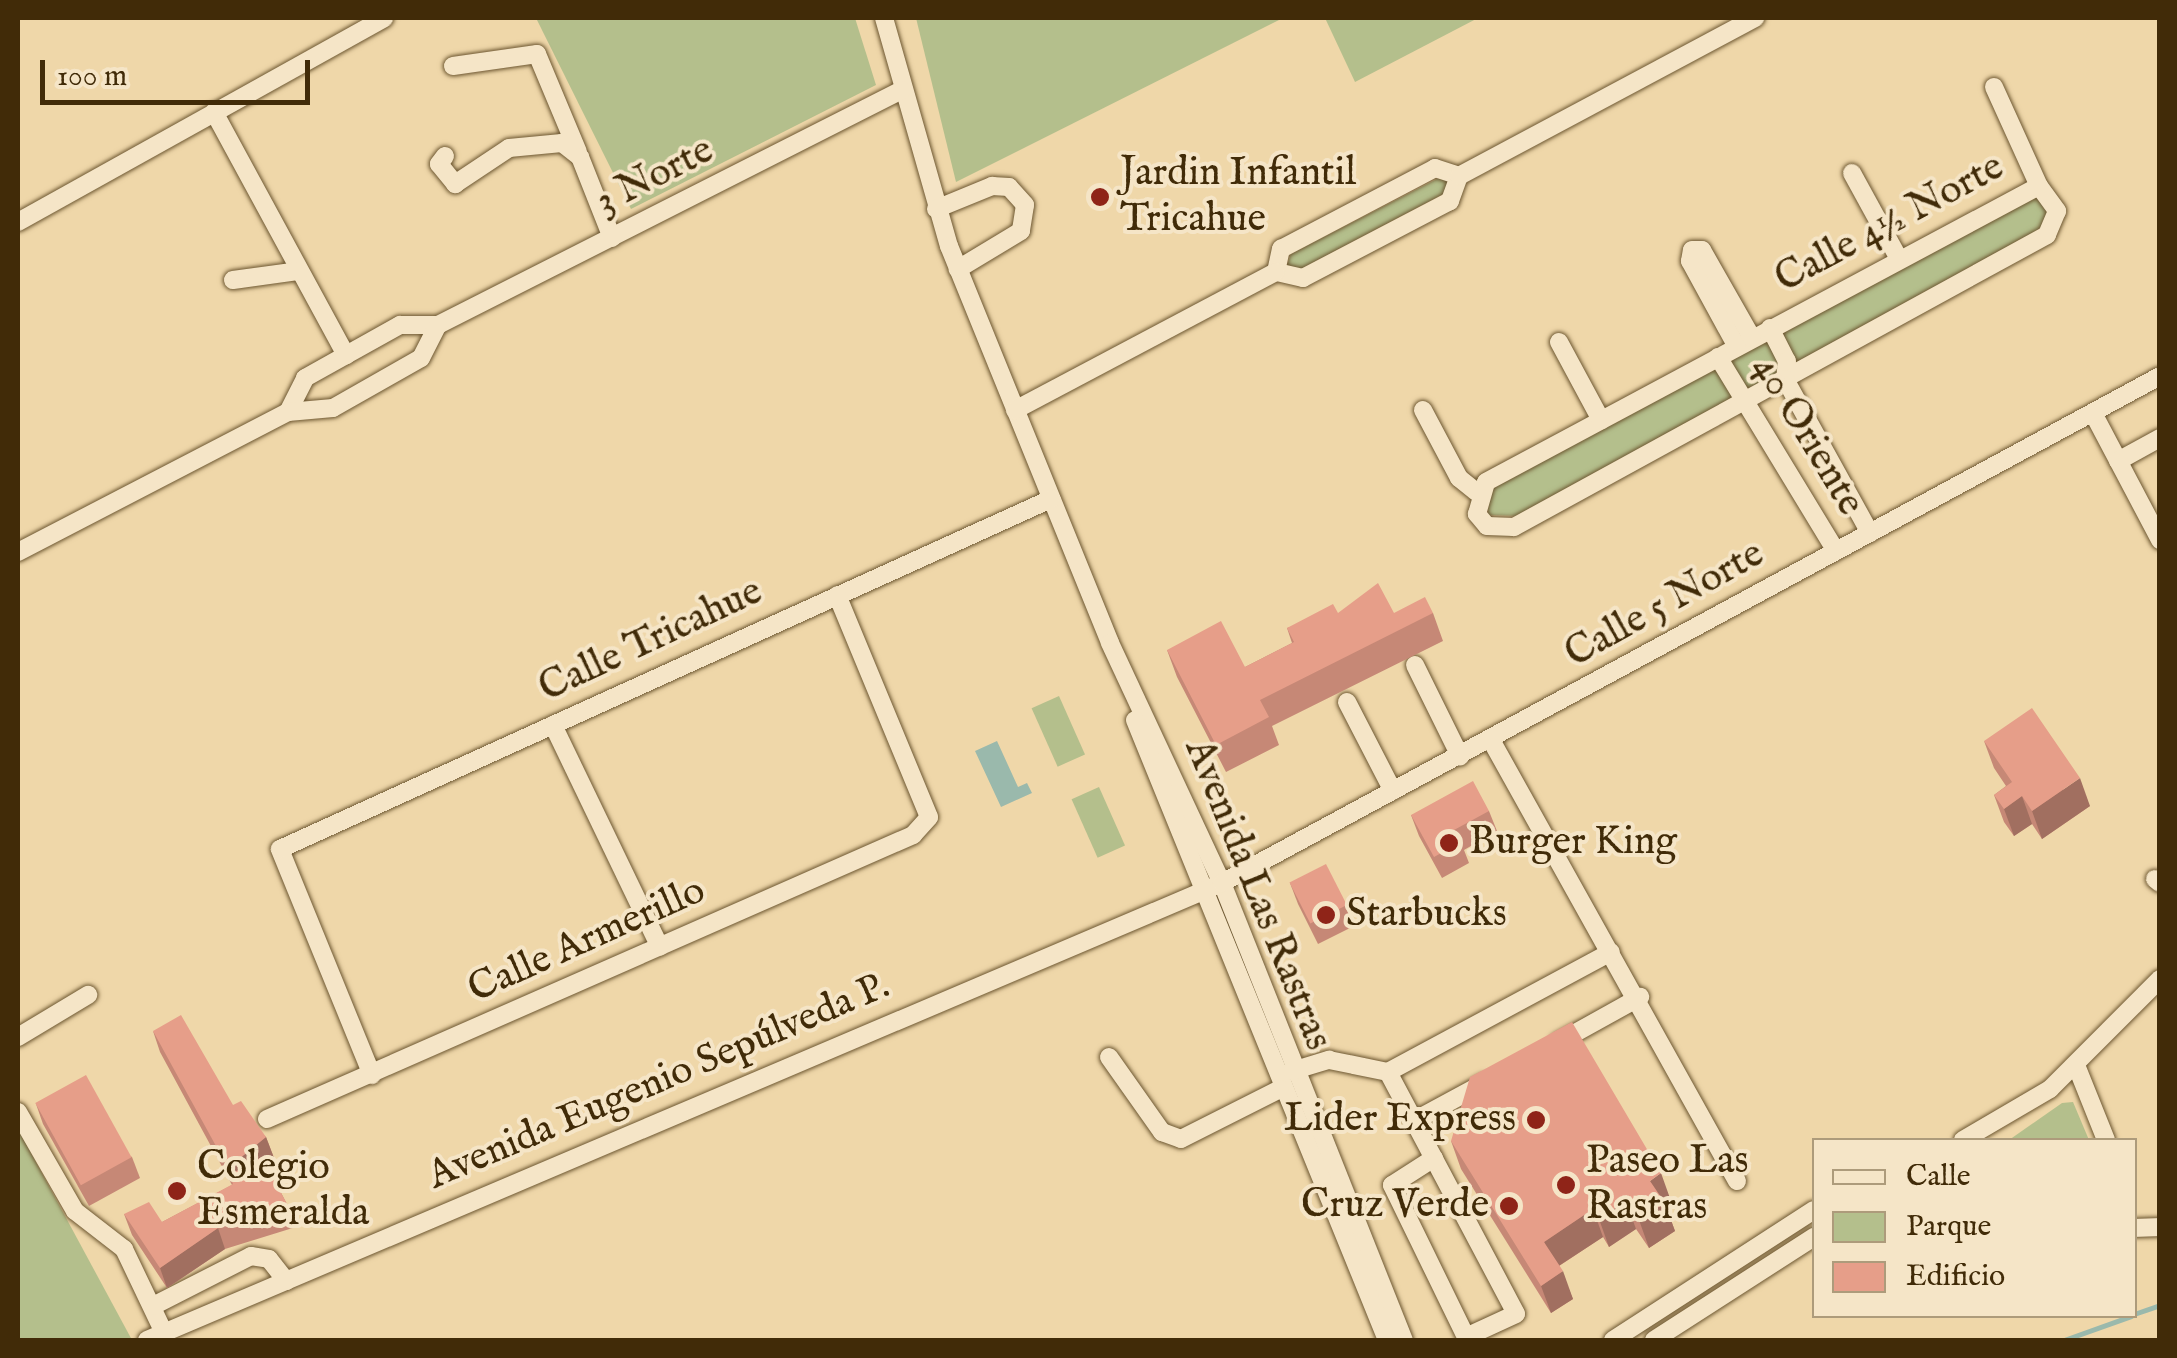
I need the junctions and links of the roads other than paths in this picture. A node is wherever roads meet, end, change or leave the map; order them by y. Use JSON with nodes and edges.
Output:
{"nodes":[{"id":1,"x":384,"y":18,"type":"edge"},
{"id":2,"x":884,"y":18,"type":"edge"},
{"id":3,"x":1755,"y":18,"type":"edge"},
{"id":4,"x":452,"y":66,"type":"dead end"},
{"id":5,"x":1994,"y":87,"type":"dead end"},
{"id":6,"x":902,"y":90,"type":"junction"},
{"id":7,"x":214,"y":112,"type":"junction"},
{"id":8,"x":445,"y":156,"type":"dead end"},
{"id":9,"x":580,"y":158,"type":"junction"},
{"id":10,"x":1852,"y":173,"type":"dead end"},
{"id":11,"x":1459,"y":176,"type":"junction"},
{"id":12,"x":2039,"y":186,"type":"junction"},
{"id":13,"x":936,"y":209,"type":"junction"},
{"id":14,"x":18,"y":222,"type":"edge"},
{"id":15,"x":612,"y":238,"type":"junction"},
{"id":16,"x":1898,"y":257,"type":"junction"},
{"id":17,"x":958,"y":269,"type":"junction"},
{"id":18,"x":299,"y":271,"type":"junction"},
{"id":19,"x":1276,"y":272,"type":"junction"},
{"id":20,"x":233,"y":280,"type":"dead end"},
{"id":21,"x":438,"y":325,"type":"junction"},
{"id":22,"x":1770,"y":328,"type":"junction"},
{"id":23,"x":1558,"y":342,"type":"dead end"},
{"id":24,"x":1744,"y":342,"type":"junction"},
{"id":25,"x":346,"y":355,"type":"junction"},
{"id":26,"x":1718,"y":358,"type":"junction"},
{"id":27,"x":2160,"y":376,"type":"edge"},
{"id":28,"x":1784,"y":380,"type":"junction"},
{"id":29,"x":1751,"y":398,"type":"junction"},
{"id":30,"x":1015,"y":410,"type":"junction"},
{"id":31,"x":1423,"y":410,"type":"dead end"},
{"id":32,"x":288,"y":412,"type":"junction"},
{"id":33,"x":2093,"y":413,"type":"junction"},
{"id":34,"x":1600,"y":420,"type":"junction"},
{"id":35,"x":2160,"y":438,"type":"edge"},
{"id":36,"x":2118,"y":461,"type":"junction"},
{"id":37,"x":1476,"y":492,"type":"junction"},
{"id":38,"x":1051,"y":498,"type":"junction"},
{"id":39,"x":1870,"y":533,"type":"junction"},
{"id":40,"x":2160,"y":540,"type":"edge"},
{"id":41,"x":18,"y":552,"type":"edge"},
{"id":42,"x":1836,"y":552,"type":"junction"},
{"id":43,"x":837,"y":595,"type":"junction"},
{"id":44,"x":1110,"y":644,"type":"junction"},
{"id":45,"x":1415,"y":665,"type":"dead end"},
{"id":46,"x":1347,"y":702,"type":"dead end"},
{"id":47,"x":553,"y":724,"type":"junction"},
{"id":48,"x":1491,"y":740,"type":"junction"},
{"id":49,"x":1460,"y":756,"type":"junction"},
{"id":50,"x":1393,"y":791,"type":"junction"},
{"id":51,"x":1222,"y":883,"type":"junction"},
{"id":52,"x":1200,"y":887,"type":"junction"},
{"id":53,"x":660,"y":947,"type":"junction"},
{"id":54,"x":1610,"y":952,"type":"junction"},
{"id":55,"x":2160,"y":980,"type":"edge"},
{"id":56,"x":88,"y":995,"type":"dead end"},
{"id":57,"x":1640,"y":997,"type":"junction"},
{"id":58,"x":18,"y":1037,"type":"edge"},
{"id":59,"x":1536,"y":1055,"type":"edge"},
{"id":60,"x":1109,"y":1057,"type":"dead end"},
{"id":61,"x":2076,"y":1065,"type":"junction"},
{"id":62,"x":1292,"y":1071,"type":"junction"},
{"id":63,"x":1388,"y":1072,"type":"junction"},
{"id":64,"x":1502,"y":1073,"type":"edge"},
{"id":65,"x":372,"y":1075,"type":"junction"},
{"id":66,"x":1280,"y":1089,"type":"junction"},
{"id":67,"x":18,"y":1112,"type":"edge"},
{"id":68,"x":268,"y":1119,"type":"dead end"},
{"id":69,"x":1414,"y":1121,"type":"junction"},
{"id":70,"x":1989,"y":1134,"type":"edge"},
{"id":71,"x":2105,"y":1138,"type":"edge"},
{"id":72,"x":1434,"y":1158,"type":"junction"},
{"id":73,"x":1737,"y":1181,"type":"dead end"},
{"id":74,"x":1812,"y":1211,"type":"edge"},
{"id":75,"x":1777,"y":1234,"type":"junction"},
{"id":76,"x":1812,"y":1238,"type":"edge"},
{"id":77,"x":1790,"y":1252,"type":"junction"},
{"id":78,"x":286,"y":1280,"type":"junction"},
{"id":79,"x":1671,"y":1303,"type":"junction"},
{"id":80,"x":153,"y":1306,"type":"junction"},
{"id":81,"x":1684,"y":1321,"type":"junction"},
{"id":82,"x":155,"y":1337,"type":"edge"},
{"id":83,"x":1387,"y":1340,"type":"edge"},
{"id":84,"x":1404,"y":1340,"type":"edge"},
{"id":85,"x":1612,"y":1340,"type":"edge"},
{"id":86,"x":1654,"y":1340,"type":"edge"}],
"edges":[{"from":1,"to":7,"type":"street"},
{"from":2,"to":6,"type":"street","name":"Avenida Las Rastras"},
{"from":3,"to":11,"type":"street"},
{"from":4,"to":9,"type":"street"},
{"from":5,"to":12,"type":"street"},
{"from":6,"to":13,"type":"street","name":"Avenida Las Rastras"},
{"from":6,"to":15,"type":"street","name":"3 Norte"},
{"from":7,"to":14,"type":"street"},
{"from":7,"to":18,"type":"street"},
{"from":8,"to":9,"type":"street"},
{"from":9,"to":15,"type":"street"},
{"from":10,"to":16,"type":"street"},
{"from":11,"to":19,"type":"street"},
{"from":11,"to":19,"type":"street"},
{"from":12,"to":16,"type":"street","name":"Calle 4½ Norte"},
{"from":12,"to":28,"type":"street","name":"Calle 4½ Norte"},
{"from":13,"to":17,"type":"street","name":"Avenida Las Rastras"},
{"from":13,"to":17,"type":"street"},
{"from":15,"to":21,"type":"street","name":"3 Norte"},
{"from":16,"to":22,"type":"street","name":"Calle 4½ Norte"},
{"from":17,"to":30,"type":"street","name":"Avenida Las Rastras"},
{"from":18,"to":20,"type":"street"},
{"from":18,"to":25,"type":"street"},
{"from":19,"to":30,"type":"street"},
{"from":21,"to":25,"type":"street","name":"3 Norte"},
{"from":21,"to":32,"type":"street","name":"3 Norte"},
{"from":22,"to":24,"type":"street","name":"Calle 4½ Norte"},
{"from":22,"to":28,"type":"street","name":"40 Oriente"},
{"from":23,"to":34,"type":"street"},
{"from":24,"to":24,"type":"street","name":"40 Oriente"},
{"from":24,"to":26,"type":"street","name":"Calle 4½ Norte"},
{"from":25,"to":32,"type":"street","name":"3 Norte"},
{"from":26,"to":29,"type":"street","name":"40 Oriente"},
{"from":26,"to":34,"type":"street","name":"Calle 4½ Norte"},
{"from":27,"to":33,"type":"street","name":"Calle 5 Norte"},
{"from":28,"to":29,"type":"street","name":"Calle 4½ Norte"},
{"from":28,"to":39,"type":"street","name":"40 Oriente"},
{"from":29,"to":37,"type":"street","name":"Calle 4½ Norte"},
{"from":29,"to":42,"type":"street","name":"40 Oriente"},
{"from":30,"to":38,"type":"street","name":"Avenida Las Rastras"},
{"from":31,"to":37,"type":"street"},
{"from":32,"to":41,"type":"street","name":"3 Norte"},
{"from":33,"to":36,"type":"street"},
{"from":33,"to":39,"type":"street","name":"Calle 5 Norte"},
{"from":34,"to":37,"type":"street","name":"Calle 4½ Norte"},
{"from":35,"to":36,"type":"street"},
{"from":36,"to":40,"type":"street"},
{"from":38,"to":43,"type":"street","name":"Calle Tricahue"},
{"from":38,"to":44,"type":"street","name":"Avenida Las Rastras"},
{"from":39,"to":42,"type":"street","name":"Calle 5 Norte"},
{"from":42,"to":48,"type":"street","name":"Calle 5 Norte"},
{"from":43,"to":47,"type":"street","name":"Calle Tricahue"},
{"from":43,"to":53,"type":"street","name":"Calle Armerillo"},
{"from":44,"to":51,"type":"street","name":"Avenida Las Rastras"},
{"from":44,"to":52,"type":"street","name":"Avenida Las Rastras"},
{"from":45,"to":49,"type":"street"},
{"from":46,"to":50,"type":"street"},
{"from":47,"to":53,"type":"street"},
{"from":47,"to":65,"type":"street","name":"Calle Tricahue"},
{"from":48,"to":49,"type":"street","name":"Calle 5 Norte"},
{"from":48,"to":54,"type":"street"},
{"from":49,"to":50,"type":"street","name":"Calle 5 Norte"},
{"from":50,"to":51,"type":"street","name":"Calle 5 Norte"},
{"from":51,"to":52,"type":"street","name":"Calle 5 Norte"},
{"from":51,"to":62,"type":"street","name":"Avenida Las Rastras"},
{"from":52,"to":66,"type":"street","name":"Avenida Las Rastras"},
{"from":52,"to":78,"type":"street","name":"Avenida Eugenio Sepúlveda P."},
{"from":53,"to":65,"type":"street","name":"Calle Armerillo"},
{"from":54,"to":57,"type":"street"},
{"from":54,"to":63,"type":"street"},
{"from":55,"to":61,"type":"street"},
{"from":56,"to":58,"type":"street"},
{"from":57,"to":59,"type":"street"},
{"from":57,"to":73,"type":"street"},
{"from":60,"to":66,"type":"street"},
{"from":61,"to":70,"type":"street"},
{"from":61,"to":71,"type":"street"},
{"from":62,"to":63,"type":"street"},
{"from":62,"to":84,"type":"street","name":"Avenida Las Rastras"},
{"from":63,"to":69,"type":"street"},
{"from":64,"to":69,"type":"street"},
{"from":65,"to":68,"type":"street","name":"Calle Armerillo"},
{"from":66,"to":83,"type":"street","name":"Avenida Las Rastras"},
{"from":67,"to":80,"type":"street"},
{"from":69,"to":72,"type":"street"},
{"from":72,"to":72,"type":"street"},
{"from":74,"to":75,"type":"street"},
{"from":75,"to":77,"type":"street"},
{"from":75,"to":79,"type":"street"},
{"from":76,"to":77,"type":"street"},
{"from":77,"to":81,"type":"street"},
{"from":78,"to":80,"type":"street"},
{"from":78,"to":82,"type":"street","name":"Avenida Eugenio Sepúlveda P."},
{"from":79,"to":81,"type":"street"},
{"from":79,"to":85,"type":"street"},
{"from":80,"to":82,"type":"street"},
{"from":81,"to":86,"type":"street"}]}
